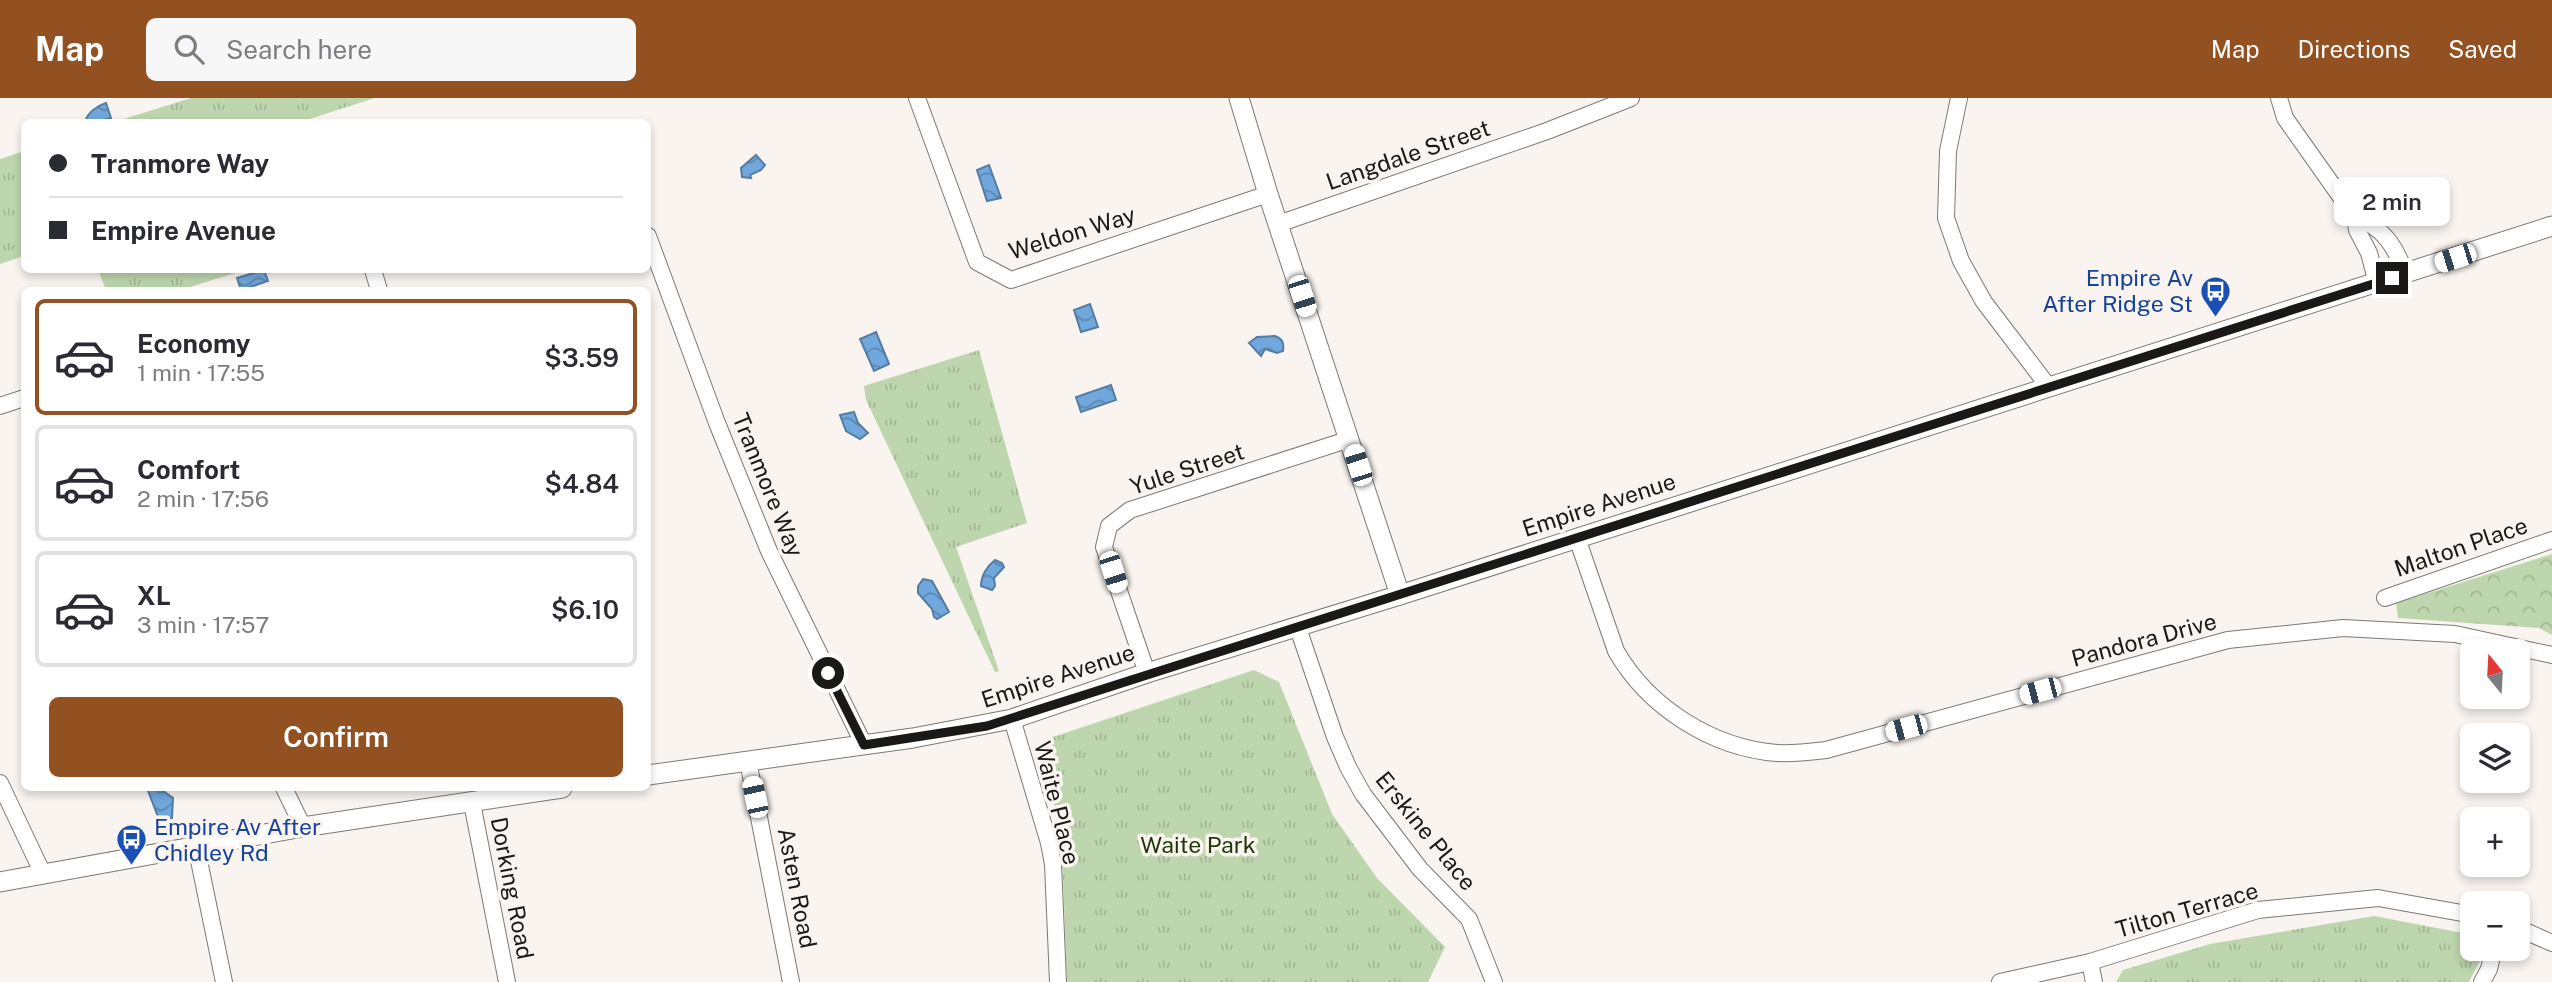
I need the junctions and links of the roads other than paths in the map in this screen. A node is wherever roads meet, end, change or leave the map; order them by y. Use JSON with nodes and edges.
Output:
{"nodes":[{"id":1,"x":917,"y":98,"type":"edge"},
{"id":2,"x":1239,"y":98,"type":"edge"},
{"id":3,"x":1631,"y":98,"type":"edge"},
{"id":4,"x":1959,"y":98,"type":"edge"},
{"id":5,"x":2278,"y":98,"type":"edge"},
{"id":6,"x":1268,"y":194,"type":"junction"},
{"id":7,"x":2355,"y":217,"type":"junction"},
{"id":8,"x":1278,"y":224,"type":"junction"},
{"id":9,"x":2552,"y":226,"type":"edge"},
{"id":10,"x":651,"y":244,"type":"edge"},
{"id":11,"x":2406,"y":274,"type":"junction"},
{"id":12,"x":2377,"y":283,"type":"junction"},
{"id":13,"x":2048,"y":386,"type":"junction"},
{"id":14,"x":21,"y":399,"type":"edge"},
{"id":15,"x":0,"y":406,"type":"edge"},
{"id":16,"x":1350,"y":439,"type":"junction"},
{"id":17,"x":1577,"y":538,"type":"junction"},
{"id":18,"x":2552,"y":540,"type":"edge"},
{"id":19,"x":1400,"y":595,"type":"junction"},
{"id":20,"x":2385,"y":598,"type":"dead end"},
{"id":21,"x":1298,"y":628,"type":"junction"},
{"id":22,"x":2552,"y":655,"type":"edge"},
{"id":23,"x":1147,"y":673,"type":"junction"},
{"id":24,"x":1012,"y":719,"type":"junction"},
{"id":25,"x":864,"y":745,"type":"junction"},
{"id":26,"x":748,"y":761,"type":"junction"},
{"id":27,"x":651,"y":775,"type":"edge"},
{"id":28,"x":0,"y":783,"type":"edge"},
{"id":29,"x":285,"y":791,"type":"edge"},
{"id":30,"x":544,"y":791,"type":"edge"},
{"id":31,"x":472,"y":803,"type":"junction"},
{"id":32,"x":303,"y":827,"type":"junction"},
{"id":33,"x":196,"y":846,"type":"junction"},
{"id":34,"x":43,"y":874,"type":"junction"},
{"id":35,"x":0,"y":882,"type":"edge"},
{"id":36,"x":2460,"y":913,"type":"edge"},
{"id":37,"x":2530,"y":933,"type":"edge"},
{"id":38,"x":2552,"y":943,"type":"edge"},
{"id":39,"x":2491,"y":961,"type":"edge"},
{"id":40,"x":2090,"y":962,"type":"junction"},
{"id":41,"x":224,"y":982,"type":"edge"},
{"id":42,"x":507,"y":982,"type":"edge"},
{"id":43,"x":791,"y":982,"type":"edge"},
{"id":44,"x":1058,"y":982,"type":"edge"},
{"id":45,"x":1494,"y":982,"type":"edge"},
{"id":46,"x":2000,"y":982,"type":"edge"},
{"id":47,"x":2094,"y":982,"type":"edge"},
{"id":48,"x":2482,"y":982,"type":"edge"}],
"edges":[{"from":1,"to":6,"type":"street","name":"Weldon Way"},
{"from":2,"to":6,"type":"street"},
{"from":3,"to":8,"type":"street","name":"Langdale Street"},
{"from":4,"to":13,"type":"street"},
{"from":5,"to":7,"type":"street"},
{"from":6,"to":8,"type":"street"},
{"from":7,"to":11,"type":"street"},
{"from":7,"to":12,"type":"street"},
{"from":8,"to":16,"type":"street"},
{"from":9,"to":11,"type":"street","name":"Empire Avenue"},
{"from":10,"to":25,"type":"street","name":"Tranmore Way"},
{"from":11,"to":12,"type":"street","name":"Empire Avenue"},
{"from":12,"to":13,"type":"street","name":"Empire Avenue"},
{"from":13,"to":17,"type":"street","name":"Empire Avenue"},
{"from":14,"to":15,"type":"street"},
{"from":16,"to":19,"type":"street"},
{"from":16,"to":23,"type":"street","name":"Yule Street"},
{"from":17,"to":19,"type":"street","name":"Empire Avenue"},
{"from":17,"to":22,"type":"street","name":"Pandora Drive"},
{"from":18,"to":20,"type":"street","name":"Malton Place"},
{"from":19,"to":21,"type":"street","name":"Empire Avenue"},
{"from":21,"to":23,"type":"street","name":"Empire Avenue"},
{"from":21,"to":45,"type":"street","name":"Erskine Place"},
{"from":23,"to":24,"type":"street","name":"Empire Avenue"},
{"from":24,"to":25,"type":"street","name":"Empire Avenue"},
{"from":24,"to":44,"type":"street","name":"Waite Place"},
{"from":25,"to":26,"type":"street","name":"Empire Avenue"},
{"from":26,"to":27,"type":"street","name":"Empire Avenue"},
{"from":26,"to":43,"type":"street","name":"Asten Road"},
{"from":28,"to":34,"type":"street"},
{"from":29,"to":32,"type":"street"},
{"from":30,"to":31,"type":"street"},
{"from":31,"to":32,"type":"street"},
{"from":31,"to":42,"type":"street","name":"Dorking Road"},
{"from":32,"to":33,"type":"street"},
{"from":33,"to":34,"type":"street"},
{"from":33,"to":41,"type":"street"},
{"from":34,"to":35,"type":"street"},
{"from":36,"to":40,"type":"street","name":"Tilton Terrace"},
{"from":37,"to":38,"type":"street"},
{"from":39,"to":48,"type":"street"},
{"from":40,"to":46,"type":"street","name":"Tilton Terrace"},
{"from":40,"to":47,"type":"street"}]}
